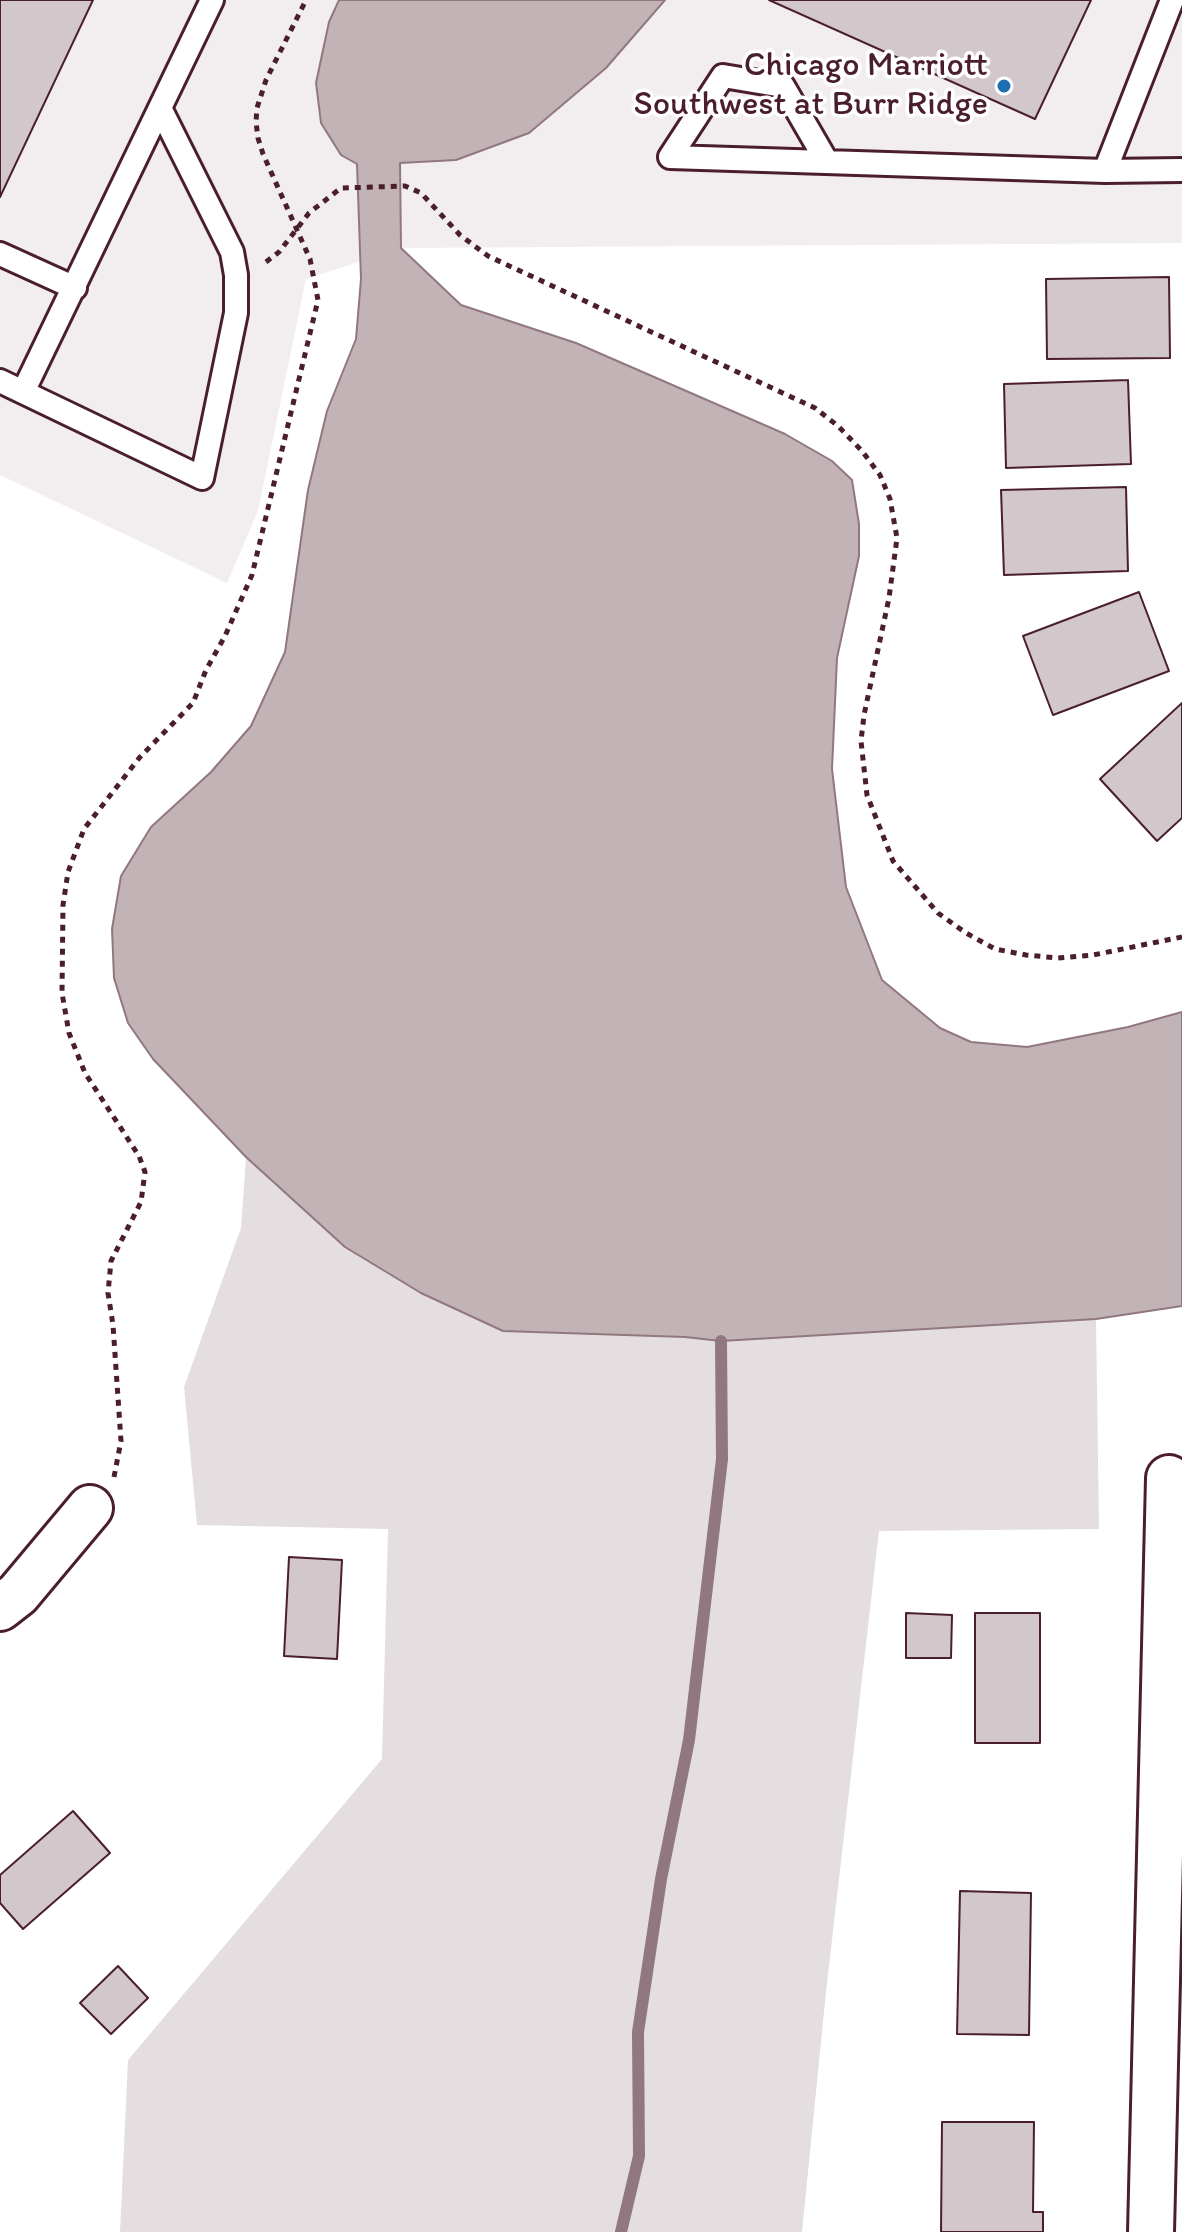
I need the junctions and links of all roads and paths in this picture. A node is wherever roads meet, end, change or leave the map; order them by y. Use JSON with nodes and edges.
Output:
{"nodes":[{"id":1,"x":212,"y":0,"type":"edge"},
{"id":2,"x":306,"y":0,"type":"edge"},
{"id":3,"x":1172,"y":0,"type":"edge"},
{"id":4,"x":161,"y":110,"type":"junction"},
{"id":5,"x":827,"y":162,"type":"junction"},
{"id":6,"x":1182,"y":170,"type":"edge"},
{"id":7,"x":1105,"y":171,"type":"junction"},
{"id":8,"x":297,"y":229,"type":"junction"},
{"id":9,"x":0,"y":254,"type":"edge"},
{"id":10,"x":236,"y":275,"type":"junction"},
{"id":11,"x":75,"y":288,"type":"junction"},
{"id":12,"x":0,"y":381,"type":"edge"},
{"id":13,"x":23,"y":392,"type":"junction"},
{"id":14,"x":1182,"y":937,"type":"edge"},
{"id":15,"x":1169,"y":1478,"type":"dead end"},
{"id":16,"x":90,"y":1508,"type":"joint"},
{"id":17,"x":0,"y":1608,"type":"edge"},
{"id":18,"x":1151,"y":2232,"type":"edge"}],
"edges":[{"from":1,"to":4,"type":"lane"},
{"from":2,"to":8,"type":"path"},
{"from":3,"to":7,"type":"lane"},
{"from":4,"to":10,"type":"lane"},
{"from":4,"to":11,"type":"lane"},
{"from":5,"to":5,"type":"lane"},
{"from":5,"to":7,"type":"lane"},
{"from":6,"to":7,"type":"lane"},
{"from":8,"to":10,"type":"path"},
{"from":8,"to":14,"type":"path"},
{"from":8,"to":16,"type":"path"},
{"from":9,"to":11,"type":"lane"},
{"from":10,"to":13,"type":"lane"},
{"from":11,"to":13,"type":"lane"},
{"from":12,"to":13,"type":"lane"},
{"from":15,"to":18,"type":"street"},
{"from":16,"to":17,"type":"street"}]}
